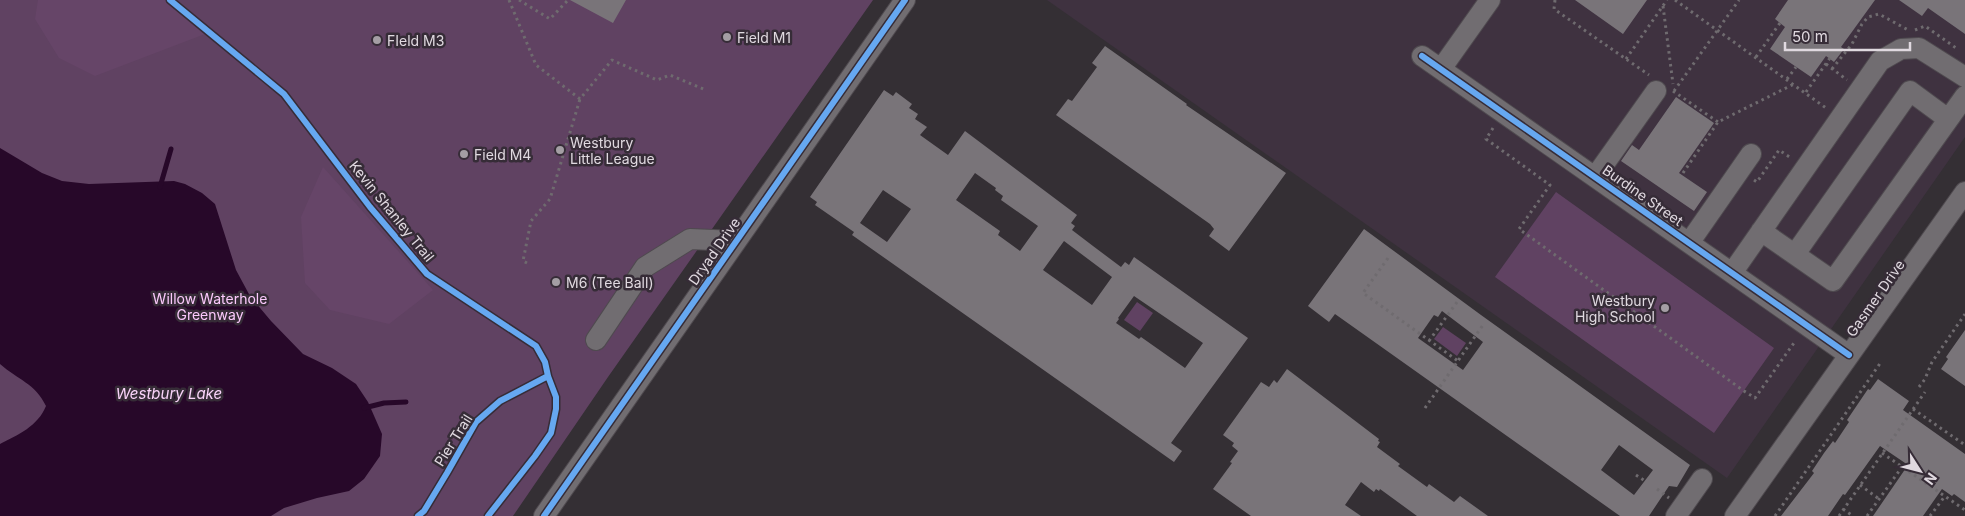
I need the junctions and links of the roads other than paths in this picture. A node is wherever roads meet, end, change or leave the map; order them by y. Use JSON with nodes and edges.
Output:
{"nodes":[{"id":1,"x":905,"y":0,"type":"edge"},
{"id":2,"x":1490,"y":0,"type":"edge"},
{"id":3,"x":1422,"y":56,"type":"dead end"},
{"id":4,"x":1441,"y":69,"type":"junction"},
{"id":5,"x":1965,"y":77,"type":"edge"},
{"id":6,"x":1661,"y":86,"type":"road end"},
{"id":7,"x":1965,"y":96,"type":"edge"},
{"id":8,"x":1948,"y":119,"type":"junction"},
{"id":9,"x":1752,"y":154,"type":"dead end"},
{"id":10,"x":1595,"y":177,"type":"junction"},
{"id":11,"x":1965,"y":192,"type":"edge"},
{"id":12,"x":1761,"y":231,"type":"junction"},
{"id":13,"x":736,"y":241,"type":"junction"},
{"id":14,"x":1689,"y":243,"type":"junction"},
{"id":15,"x":1795,"y":254,"type":"junction"},
{"id":16,"x":1732,"y":273,"type":"junction"},
{"id":17,"x":596,"y":340,"type":"dead end"},
{"id":18,"x":1849,"y":355,"type":"junction"},
{"id":19,"x":1702,"y":479,"type":"dead end"},
{"id":20,"x":544,"y":516,"type":"edge"},
{"id":21,"x":1676,"y":516,"type":"edge"},
{"id":22,"x":1735,"y":516,"type":"edge"}],
"edges":[{"from":1,"to":13,"type":"street","name":"Dryad Drive"},
{"from":2,"to":4,"type":"street"},
{"from":3,"to":4,"type":"street","name":"Burdine Street"},
{"from":4,"to":10,"type":"street","name":"Burdine Street"},
{"from":5,"to":12,"type":"street"},
{"from":6,"to":10,"type":"street"},
{"from":7,"to":8,"type":"street"},
{"from":8,"to":15,"type":"street"},
{"from":8,"to":15,"type":"street"},
{"from":9,"to":14,"type":"street"},
{"from":10,"to":14,"type":"street","name":"Burdine Street"},
{"from":11,"to":18,"type":"street","name":"Gasmer Drive"},
{"from":12,"to":15,"type":"street"},
{"from":12,"to":16,"type":"street"},
{"from":13,"to":17,"type":"street"},
{"from":13,"to":20,"type":"street","name":"Dryad Drive"},
{"from":14,"to":16,"type":"street","name":"Burdine Street"},
{"from":16,"to":18,"type":"street","name":"Burdine Street"},
{"from":18,"to":22,"type":"street","name":"Gasmer Drive"},
{"from":19,"to":21,"type":"street"}]}
